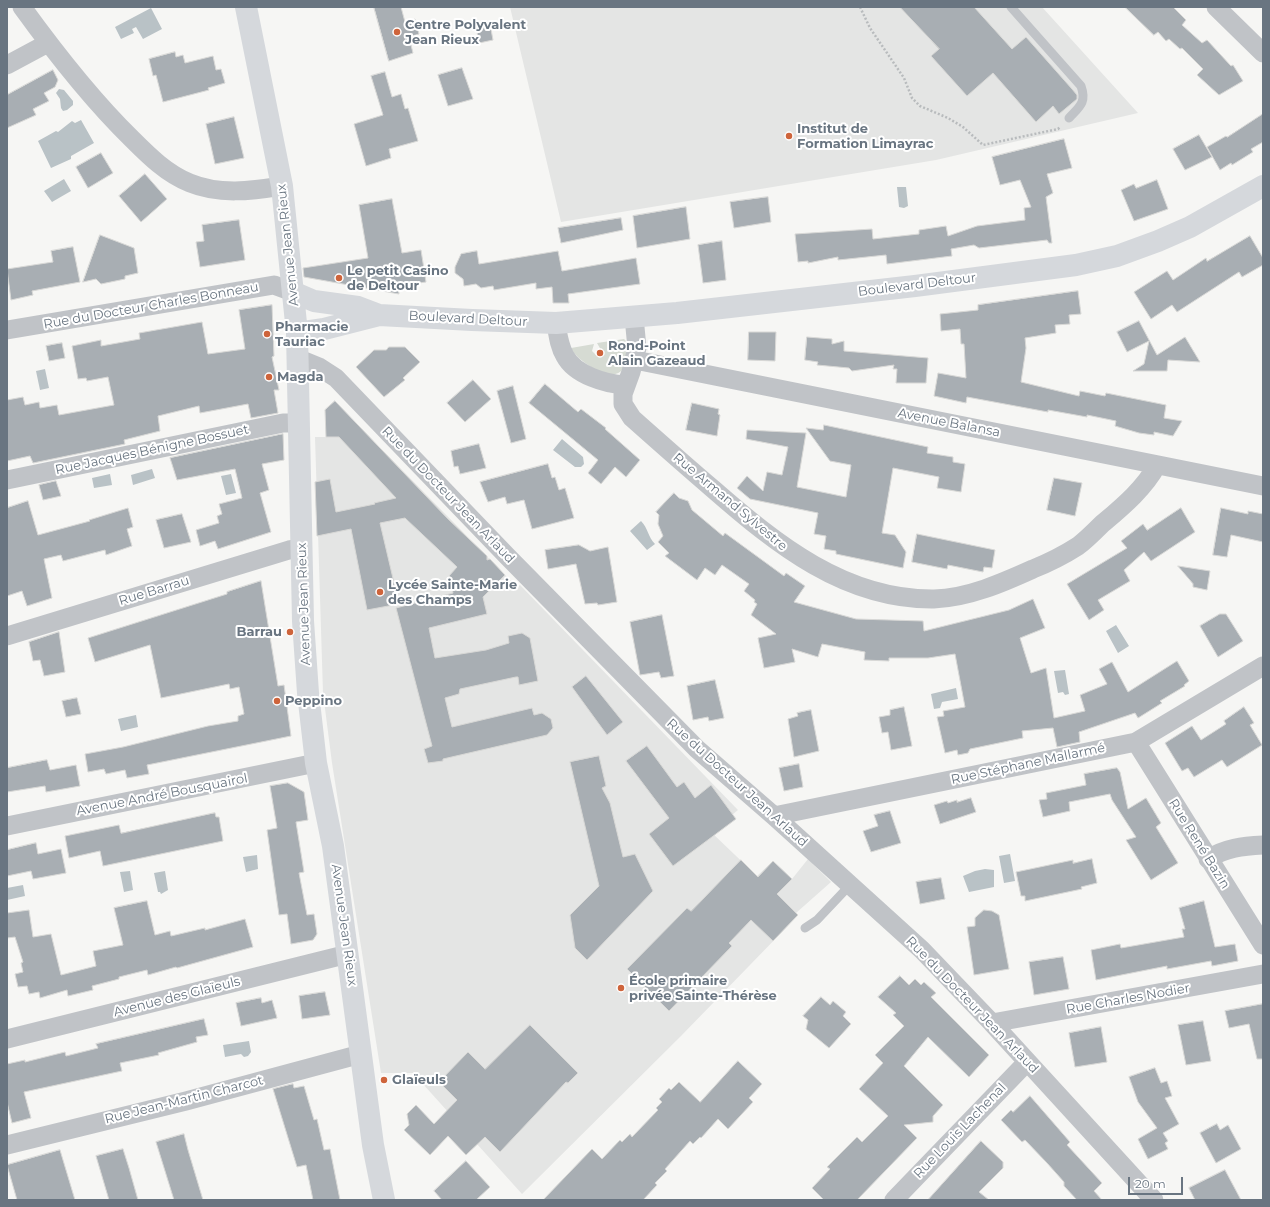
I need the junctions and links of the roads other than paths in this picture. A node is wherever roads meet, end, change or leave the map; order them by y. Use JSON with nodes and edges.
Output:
{"nodes":[{"id":1,"x":22,"y":7,"type":"edge"},
{"id":2,"x":246,"y":7,"type":"edge"},
{"id":3,"x":1011,"y":7,"type":"edge"},
{"id":4,"x":1216,"y":7,"type":"edge"},
{"id":5,"x":48,"y":43,"type":"junction"},
{"id":6,"x":1263,"y":53,"type":"edge"},
{"id":7,"x":7,"y":65,"type":"edge"},
{"id":8,"x":1069,"y":118,"type":"road end"},
{"id":9,"x":282,"y":186,"type":"junction"},
{"id":10,"x":1263,"y":186,"type":"edge"},
{"id":11,"x":294,"y":292,"type":"junction"},
{"id":12,"x":379,"y":315,"type":"junction"},
{"id":13,"x":634,"y":317,"type":"junction"},
{"id":14,"x":556,"y":323,"type":"junction"},
{"id":15,"x":7,"y":330,"type":"edge"},
{"id":16,"x":296,"y":333,"type":"junction"},
{"id":17,"x":297,"y":358,"type":"junction"},
{"id":18,"x":635,"y":360,"type":"junction"},
{"id":19,"x":625,"y":386,"type":"junction"},
{"id":20,"x":298,"y":423,"type":"junction"},
{"id":21,"x":1157,"y":465,"type":"junction"},
{"id":22,"x":7,"y":480,"type":"edge"},
{"id":23,"x":1263,"y":486,"type":"edge"},
{"id":24,"x":302,"y":548,"type":"junction"},
{"id":25,"x":7,"y":636,"type":"edge"},
{"id":26,"x":1263,"y":666,"type":"edge"},
{"id":27,"x":1136,"y":742,"type":"junction"},
{"id":28,"x":316,"y":763,"type":"junction"},
{"id":29,"x":774,"y":816,"type":"junction"},
{"id":30,"x":7,"y":826,"type":"edge"},
{"id":31,"x":1263,"y":845,"type":"edge"},
{"id":32,"x":1208,"y":859,"type":"junction"},
{"id":33,"x":850,"y":885,"type":"junction"},
{"id":34,"x":805,"y":928,"type":"dead end"},
{"id":35,"x":1263,"y":945,"type":"edge"},
{"id":36,"x":348,"y":954,"type":"junction"},
{"id":37,"x":1263,"y":974,"type":"edge"},
{"id":38,"x":992,"y":1023,"type":"junction"},
{"id":39,"x":7,"y":1040,"type":"edge"},
{"id":40,"x":361,"y":1054,"type":"junction"},
{"id":41,"x":1027,"y":1062,"type":"junction"},
{"id":42,"x":7,"y":1145,"type":"edge"},
{"id":43,"x":384,"y":1200,"type":"edge"},
{"id":44,"x":894,"y":1200,"type":"edge"},
{"id":45,"x":1154,"y":1200,"type":"edge"}],
"edges":[{"from":1,"to":5,"type":"street"},
{"from":2,"to":9,"type":"main road","name":"Avenue Jean Rieux"},
{"from":3,"to":8,"type":"lane"},
{"from":4,"to":6,"type":"street"},
{"from":5,"to":7,"type":"street"},
{"from":5,"to":9,"type":"street"},
{"from":9,"to":11,"type":"main road","name":"Avenue Jean Rieux"},
{"from":10,"to":13,"type":"main road","name":"Boulevard Deltour"},
{"from":11,"to":12,"type":"main road","name":"Boulevard Deltour"},
{"from":11,"to":15,"type":"street","name":"Rue du Docteur Charles Bonneau"},
{"from":11,"to":16,"type":"main road","name":"Avenue Jean Rieux"},
{"from":12,"to":14,"type":"main road","name":"Boulevard Deltour"},
{"from":12,"to":16,"type":"main road","name":"Boulevard Deltour"},
{"from":13,"to":14,"type":"main road","name":"Boulevard Deltour"},
{"from":13,"to":18,"type":"street"},
{"from":14,"to":19,"type":"street"},
{"from":16,"to":17,"type":"main road","name":"Avenue Jean Rieux"},
{"from":17,"to":20,"type":"main road","name":"Avenue Jean Rieux"},
{"from":17,"to":29,"type":"street","name":"Rue du Docteur Jean Arlaud"},
{"from":18,"to":19,"type":"street"},
{"from":18,"to":21,"type":"street","name":"Avenue Balansa"},
{"from":19,"to":21,"type":"street","name":"Rue Armand Sylvestre"},
{"from":20,"to":22,"type":"street","name":"Rue Jacques Bénigne Bossuet"},
{"from":20,"to":24,"type":"main road","name":"Avenue Jean Rieux"},
{"from":21,"to":23,"type":"street","name":"Avenue Balansa"},
{"from":24,"to":25,"type":"street","name":"Rue Barrau"},
{"from":24,"to":28,"type":"main road","name":"Avenue Jean Rieux"},
{"from":26,"to":27,"type":"street","name":"Rue Stéphane Mallarmé"},
{"from":27,"to":29,"type":"street","name":"Rue Stéphane Mallarmé"},
{"from":27,"to":32,"type":"street","name":"Rue René Bazin"},
{"from":28,"to":30,"type":"street","name":"Avenue André Bousquairol"},
{"from":28,"to":36,"type":"main road","name":"Avenue Jean Rieux"},
{"from":29,"to":33,"type":"street","name":"Rue du Docteur Jean Arlaud"},
{"from":31,"to":32,"type":"street"},
{"from":32,"to":35,"type":"street","name":"Rue René Bazin"},
{"from":33,"to":34,"type":"lane"},
{"from":33,"to":38,"type":"street","name":"Rue du Docteur Jean Arlaud"},
{"from":36,"to":39,"type":"street","name":"Avenue des Glaïeuls"},
{"from":36,"to":40,"type":"main road","name":"Avenue Jean Rieux"},
{"from":37,"to":38,"type":"street","name":"Rue Charles Nodier"},
{"from":38,"to":41,"type":"street","name":"Rue du Docteur Jean Arlaud"},
{"from":40,"to":42,"type":"street","name":"Rue Jean-Martin Charcot"},
{"from":40,"to":43,"type":"main road","name":"Avenue Jean Rieux"},
{"from":41,"to":44,"type":"street","name":"Rue Louis Lachenal"},
{"from":41,"to":45,"type":"street","name":"Rue du Docteur Jean Arlaud"}]}
